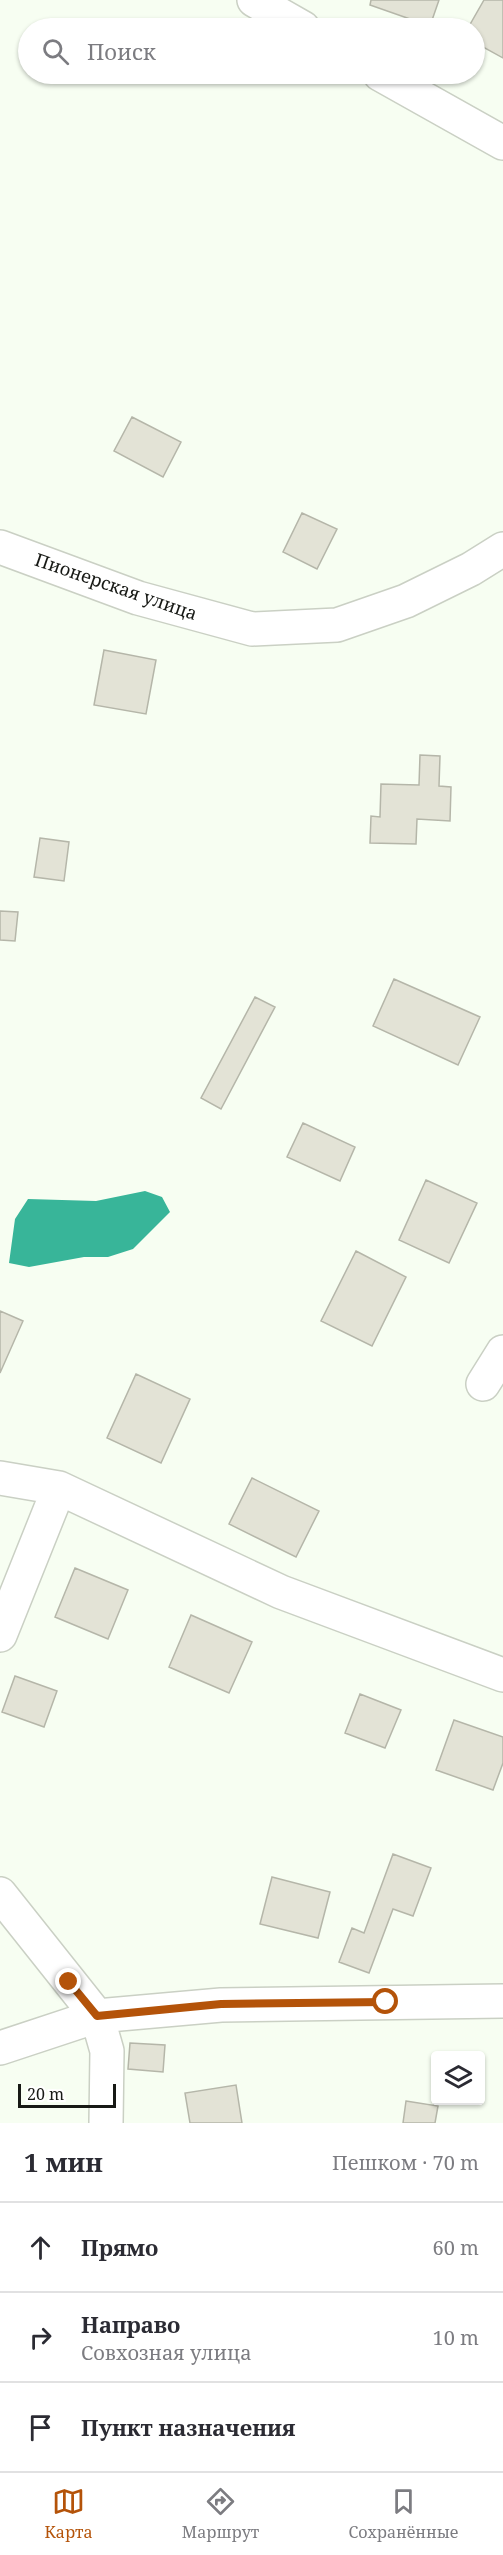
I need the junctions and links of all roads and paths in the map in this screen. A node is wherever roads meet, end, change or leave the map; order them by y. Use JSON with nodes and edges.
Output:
{"nodes":[{"id":1,"x":254,"y":0,"type":"edge"},
{"id":2,"x":286,"y":18,"type":"edge"},
{"id":3,"x":398,"y":84,"type":"edge"},
{"id":4,"x":503,"y":144,"type":"edge"},
{"id":5,"x":0,"y":547,"type":"edge"},
{"id":6,"x":503,"y":549,"type":"edge"},
{"id":7,"x":503,"y":1352,"type":"edge"},
{"id":8,"x":483,"y":1384,"type":"dead end"},
{"id":9,"x":0,"y":1478,"type":"edge"},
{"id":10,"x":59,"y":1488,"type":"junction"},
{"id":11,"x":0,"y":1635,"type":"edge"},
{"id":12,"x":503,"y":1675,"type":"edge"},
{"id":13,"x":0,"y":1894,"type":"edge"},
{"id":14,"x":503,"y":2001,"type":"edge"},
{"id":15,"x":97,"y":2016,"type":"junction"},
{"id":16,"x":0,"y":2048,"type":"edge"},
{"id":17,"x":106,"y":2123,"type":"edge"}],
"edges":[{"from":1,"to":2,"type":"street"},
{"from":3,"to":4,"type":"street"},
{"from":5,"to":6,"type":"street","name":"Пионерская улица"},
{"from":7,"to":8,"type":"street"},
{"from":9,"to":10,"type":"street"},
{"from":10,"to":11,"type":"street"},
{"from":10,"to":12,"type":"street"},
{"from":13,"to":15,"type":"street"},
{"from":14,"to":15,"type":"street"},
{"from":15,"to":16,"type":"street"},
{"from":15,"to":17,"type":"street"}]}
